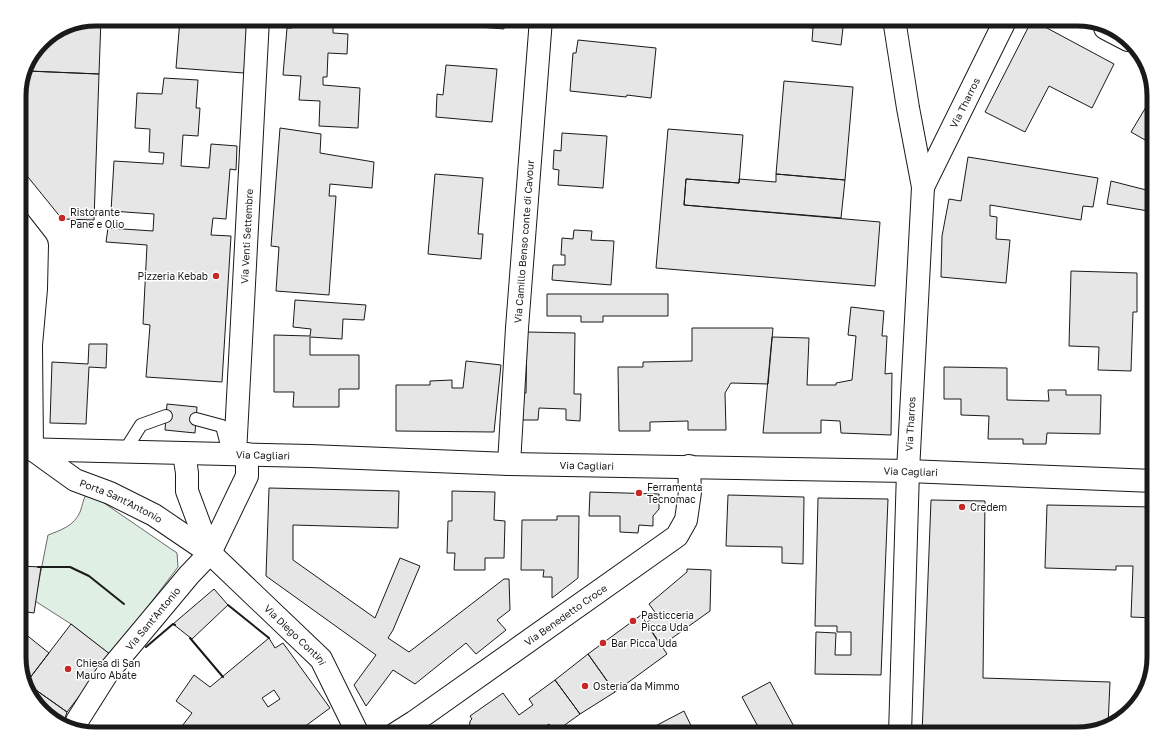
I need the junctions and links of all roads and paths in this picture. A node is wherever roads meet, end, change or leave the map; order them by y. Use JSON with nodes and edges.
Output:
{"nodes":[{"id":1,"x":258,"y":26,"type":"edge"},
{"id":2,"x":540,"y":26,"type":"edge"},
{"id":3,"x":895,"y":26,"type":"edge"},
{"id":4,"x":1002,"y":26,"type":"edge"},
{"id":5,"x":910,"y":117,"type":"junction"},
{"id":6,"x":954,"y":123,"type":"junction"},
{"id":7,"x":923,"y":187,"type":"junction"},
{"id":8,"x":26,"y":231,"type":"edge"},
{"id":9,"x":166,"y":416,"type":"dead end"},
{"id":10,"x":196,"y":419,"type":"dead end"},
{"id":11,"x":26,"y":432,"type":"edge"},
{"id":12,"x":26,"y":449,"type":"edge"},
{"id":13,"x":26,"y":450,"type":"edge"},
{"id":14,"x":124,"y":452,"type":"junction"},
{"id":15,"x":184,"y":453,"type":"junction"},
{"id":16,"x":237,"y":454,"type":"junction"},
{"id":17,"x":510,"y":464,"type":"junction"},
{"id":18,"x":689,"y":466,"type":"junction"},
{"id":19,"x":908,"y":471,"type":"junction"},
{"id":20,"x":1147,"y":481,"type":"edge"},
{"id":21,"x":210,"y":553,"type":"junction"},
{"id":22,"x":76,"y":724,"type":"edge"},
{"id":23,"x":355,"y":727,"type":"edge"},
{"id":24,"x":420,"y":727,"type":"edge"},
{"id":25,"x":900,"y":727,"type":"edge"}],
"edges":[{"from":1,"to":16,"type":"street","name":"Via Venti Settembre"},
{"from":2,"to":17,"type":"street","name":"Via Camillo Benso conte di Cavour"},
{"from":3,"to":5,"type":"street","name":"Via Tharros"},
{"from":4,"to":6,"type":"street","name":"Via Tharros"},
{"from":5,"to":6,"type":"street"},
{"from":5,"to":7,"type":"street","name":"Via Tharros"},
{"from":6,"to":7,"type":"street","name":"Via Tharros"},
{"from":7,"to":19,"type":"street","name":"Via Tharros"},
{"from":8,"to":11,"type":"street"},
{"from":9,"to":14,"type":"lane"},
{"from":10,"to":16,"type":"lane"},
{"from":12,"to":14,"type":"street","name":"Via Cagliari"},
{"from":13,"to":21,"type":"street","name":"Porta Sant'Antonio"},
{"from":14,"to":15,"type":"street","name":"Via Cagliari"},
{"from":15,"to":16,"type":"street","name":"Via Cagliari"},
{"from":15,"to":21,"type":"street"},
{"from":16,"to":17,"type":"street","name":"Via Cagliari"},
{"from":16,"to":21,"type":"street"},
{"from":17,"to":18,"type":"street","name":"Via Cagliari"},
{"from":18,"to":19,"type":"street","name":"Via Cagliari"},
{"from":18,"to":24,"type":"street","name":"Via Benedetto Croce"},
{"from":19,"to":20,"type":"street","name":"Via Cagliari"},
{"from":19,"to":25,"type":"street","name":"Via Tharros"},
{"from":21,"to":22,"type":"street","name":"Via Sant'Antonio"},
{"from":21,"to":23,"type":"street","name":"Via Diego Contini"}]}
